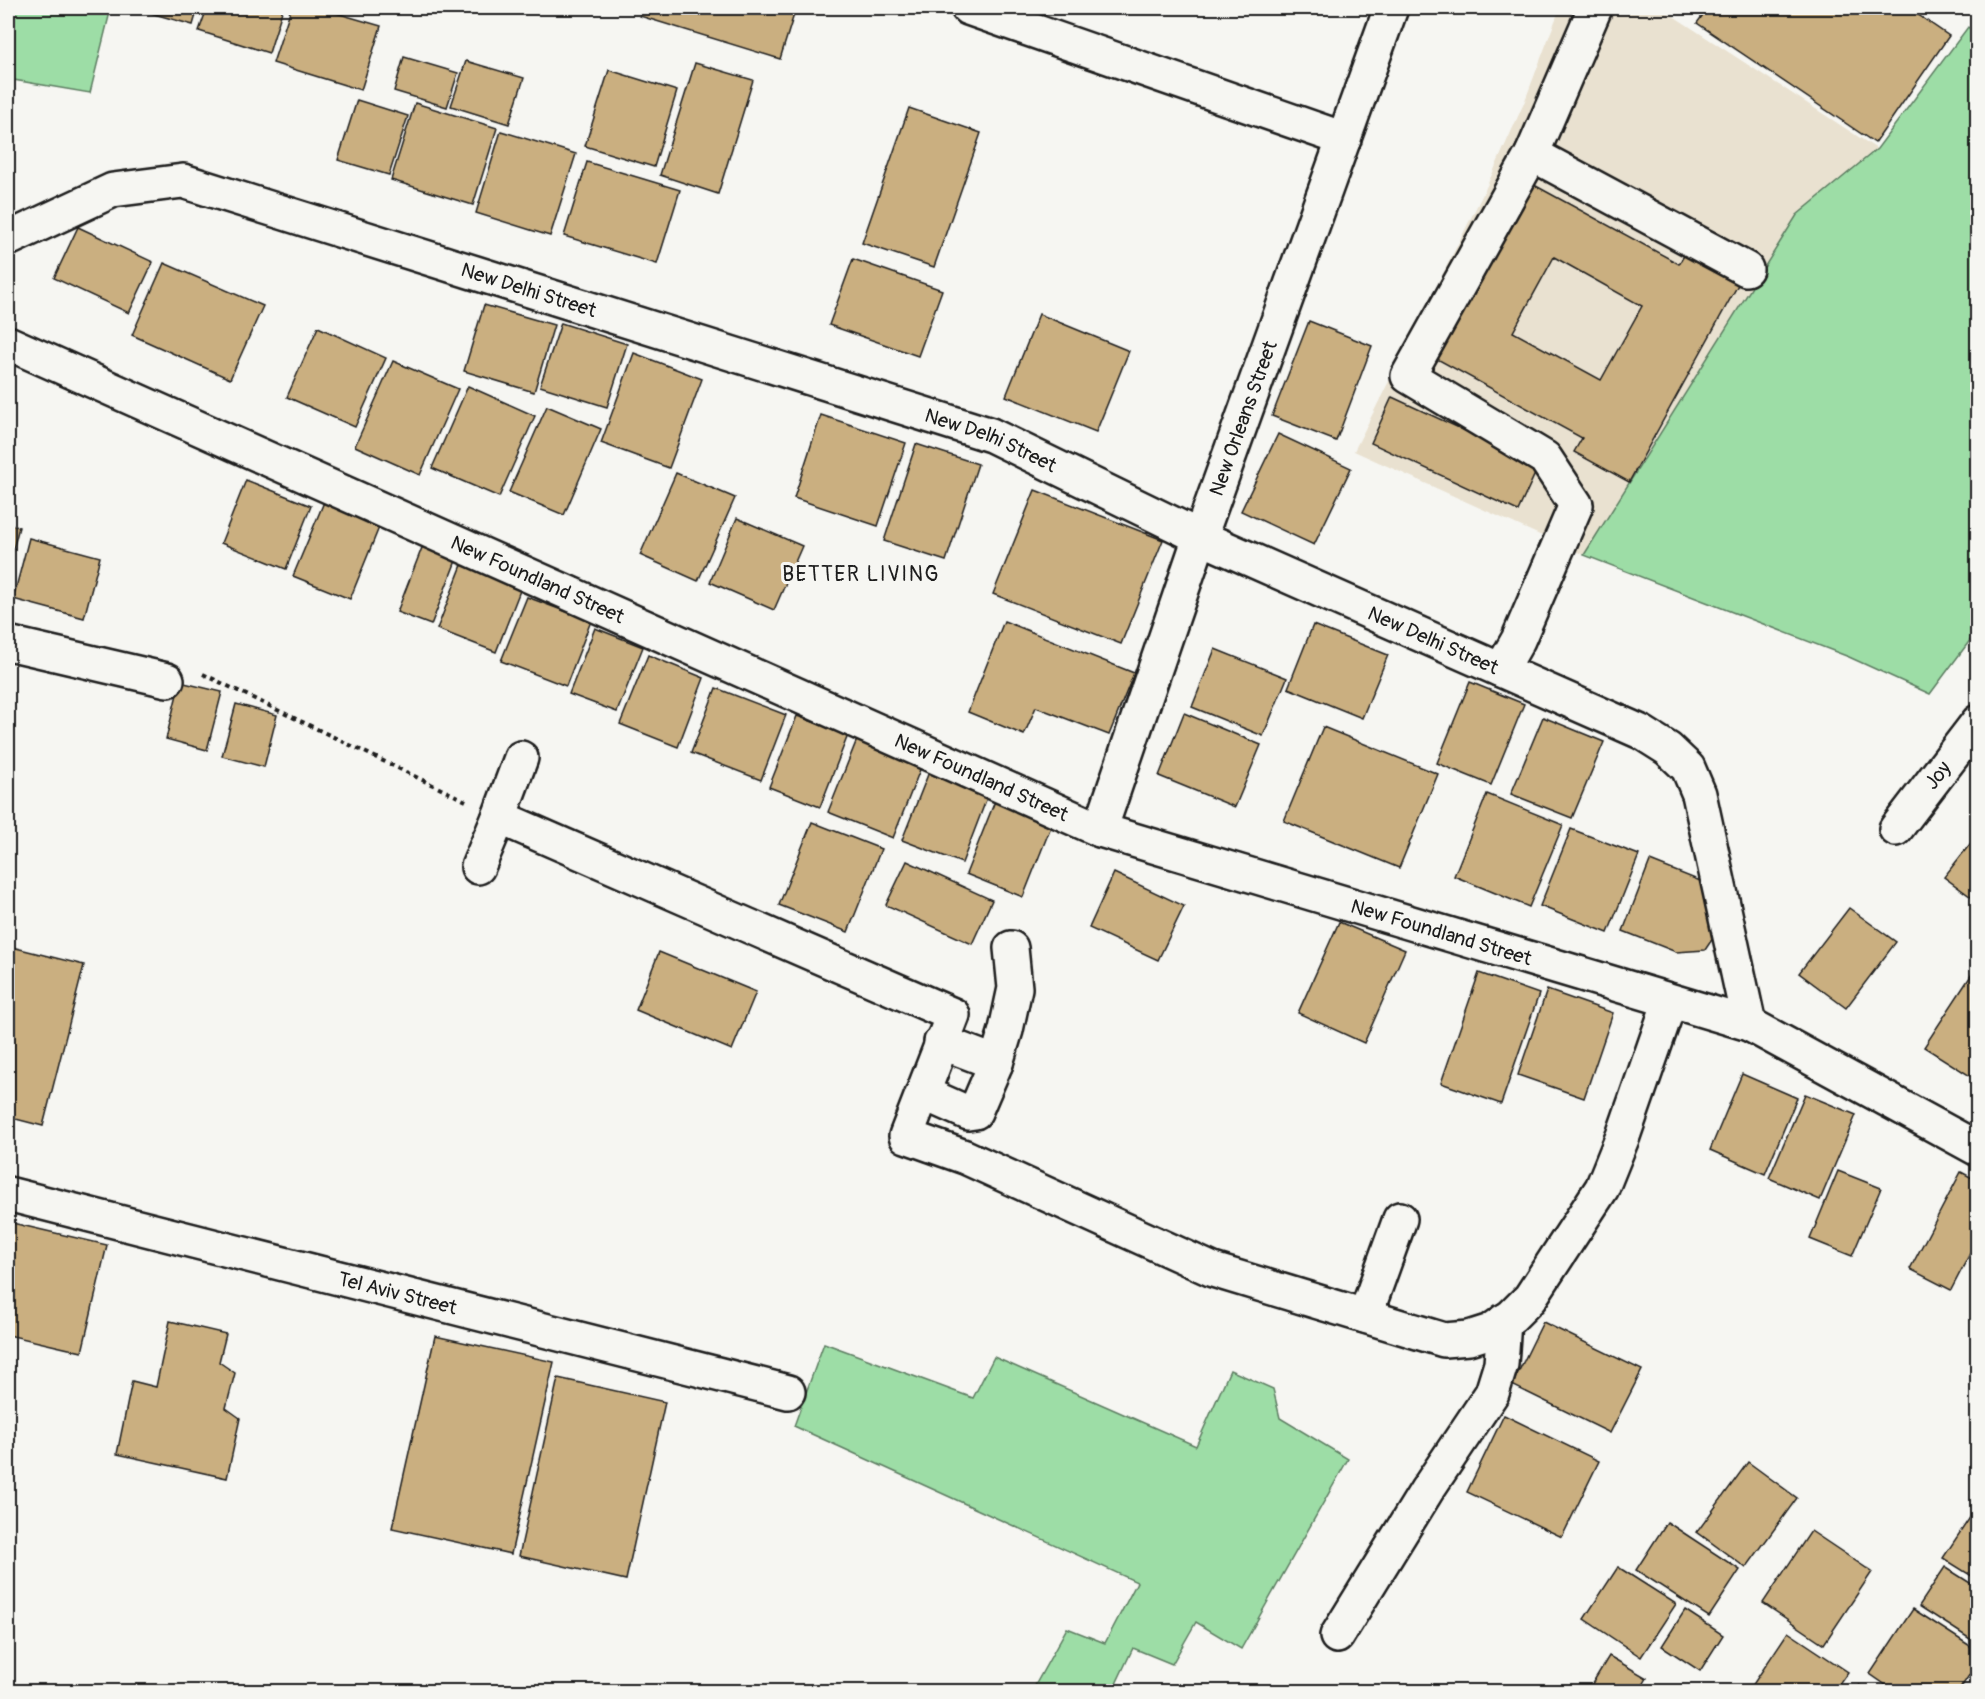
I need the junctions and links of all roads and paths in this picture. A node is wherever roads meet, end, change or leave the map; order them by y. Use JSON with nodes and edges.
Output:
{"nodes":[{"id":1,"x":968,"y":8,"type":"edge"},
{"id":2,"x":1391,"y":8,"type":"edge"},
{"id":3,"x":1595,"y":8,"type":"edge"},
{"id":4,"x":1344,"y":139,"type":"junction"},
{"id":5,"x":1532,"y":154,"type":"junction"},
{"id":6,"x":8,"y":239,"type":"edge"},
{"id":7,"x":1746,"y":269,"type":"dead end"},
{"id":8,"x":8,"y":343,"type":"edge"},
{"id":9,"x":1200,"y":537,"type":"junction"},
{"id":10,"x":8,"y":644,"type":"edge"},
{"id":11,"x":1501,"y":670,"type":"junction"},
{"id":12,"x":167,"y":680,"type":"joint"},
{"id":13,"x":1977,"y":722,"type":"edge"},
{"id":14,"x":521,"y":758,"type":"dead end"},
{"id":15,"x":500,"y":817,"type":"junction"},
{"id":16,"x":1896,"y":829,"type":"dead end"},
{"id":17,"x":1100,"y":830,"type":"junction"},
{"id":18,"x":478,"y":867,"type":"dead end"},
{"id":19,"x":1011,"y":948,"type":"dead end"},
{"id":20,"x":1670,"y":1000,"type":"junction"},
{"id":21,"x":1749,"y":1024,"type":"junction"},
{"id":22,"x":941,"y":1042,"type":"junction"},
{"id":23,"x":996,"y":1063,"type":"junction"},
{"id":24,"x":923,"y":1094,"type":"junction"},
{"id":25,"x":1977,"y":1149,"type":"edge"},
{"id":26,"x":8,"y":1194,"type":"edge"},
{"id":27,"x":1400,"y":1219,"type":"dead end"},
{"id":28,"x":1365,"y":1316,"type":"junction"},
{"id":29,"x":1504,"y":1322,"type":"junction"},
{"id":30,"x":788,"y":1392,"type":"dead end"},
{"id":31,"x":1337,"y":1636,"type":"dead end"}],
"edges":[{"from":1,"to":4,"type":"street"},
{"from":2,"to":4,"type":"street","name":"New Orleans Street"},
{"from":3,"to":5,"type":"street"},
{"from":4,"to":9,"type":"street","name":"New Orleans Street"},
{"from":5,"to":7,"type":"street"},
{"from":5,"to":11,"type":"street"},
{"from":6,"to":9,"type":"street","name":"New Delhi Street"},
{"from":8,"to":17,"type":"street","name":"New Foundland Street"},
{"from":9,"to":11,"type":"street","name":"New Delhi Street"},
{"from":9,"to":17,"type":"street","name":"New Orleans Street"},
{"from":10,"to":12,"type":"street"},
{"from":11,"to":21,"type":"street","name":"New Delhi Street"},
{"from":12,"to":15,"type":"path"},
{"from":13,"to":16,"type":"street","name":"Joy"},
{"from":14,"to":15,"type":"street"},
{"from":15,"to":18,"type":"street"},
{"from":15,"to":22,"type":"street"},
{"from":17,"to":20,"type":"street","name":"New Foundland Street"},
{"from":19,"to":23,"type":"street"},
{"from":20,"to":21,"type":"street","name":"New Foundland Street"},
{"from":20,"to":29,"type":"street"},
{"from":21,"to":25,"type":"street","name":"New Foundland Street"},
{"from":22,"to":23,"type":"street"},
{"from":22,"to":24,"type":"street"},
{"from":23,"to":24,"type":"street"},
{"from":24,"to":28,"type":"street"},
{"from":26,"to":30,"type":"street","name":"Tel Aviv Street"},
{"from":27,"to":28,"type":"street"},
{"from":28,"to":29,"type":"street"},
{"from":29,"to":31,"type":"street"}]}
